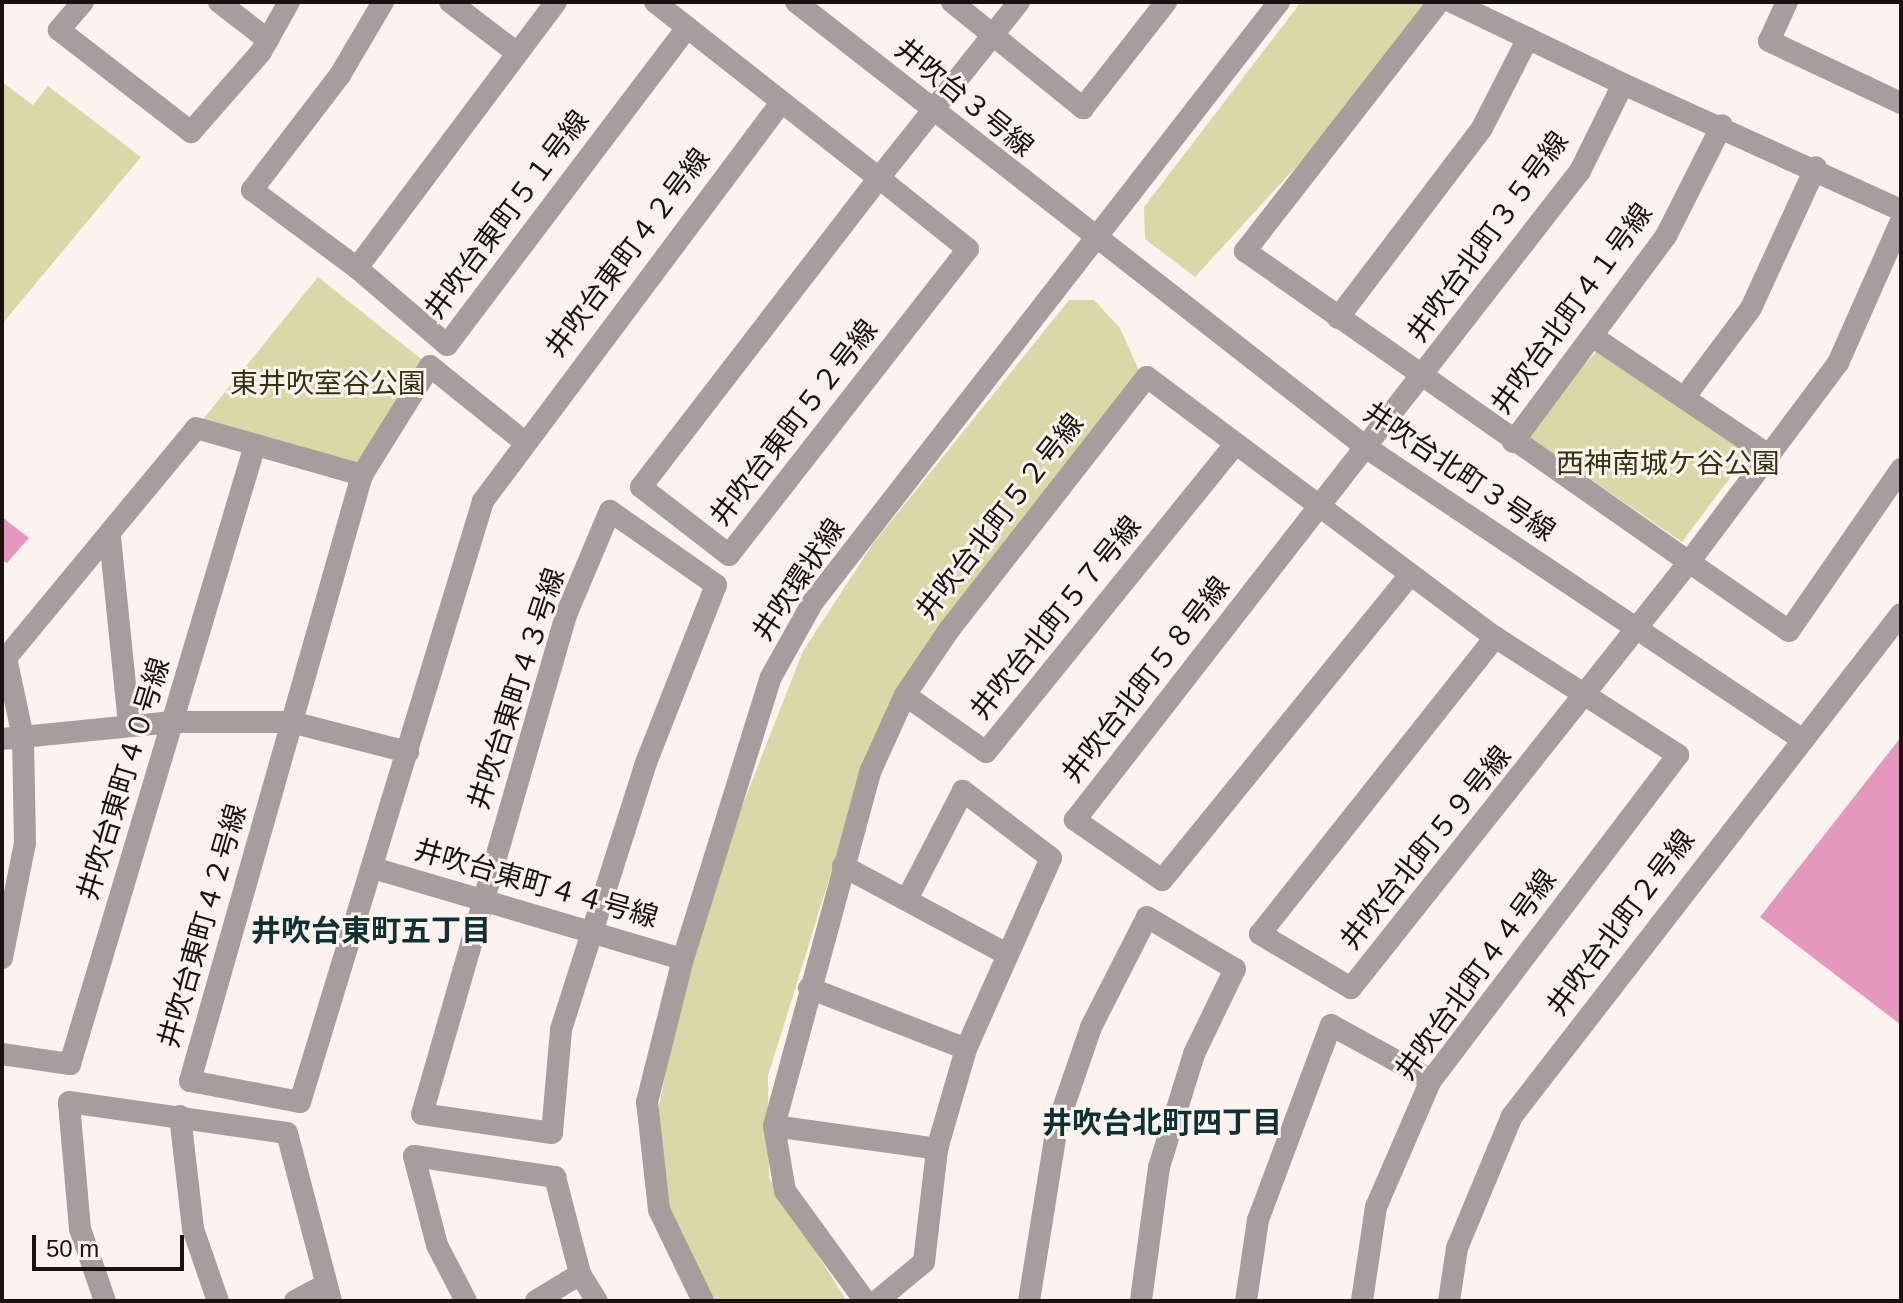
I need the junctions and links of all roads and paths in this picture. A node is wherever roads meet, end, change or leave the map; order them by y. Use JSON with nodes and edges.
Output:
{"nodes":[{"id":1,"x":83,"y":2,"type":"edge"},
{"id":2,"x":219,"y":2,"type":"edge"},
{"id":3,"x":289,"y":2,"type":"edge"},
{"id":4,"x":383,"y":2,"type":"edge"},
{"id":5,"x":450,"y":2,"type":"edge"},
{"id":6,"x":556,"y":2,"type":"edge"},
{"id":7,"x":655,"y":2,"type":"edge"},
{"id":8,"x":796,"y":2,"type":"edge"},
{"id":9,"x":952,"y":2,"type":"edge"},
{"id":10,"x":1019,"y":2,"type":"edge"},
{"id":11,"x":1166,"y":2,"type":"edge"},
{"id":12,"x":1279,"y":2,"type":"edge"},
{"id":13,"x":1439,"y":2,"type":"edge"},
{"id":14,"x":1452,"y":2,"type":"edge"},
{"id":15,"x":1787,"y":2,"type":"edge"},
{"id":16,"x":687,"y":28,"type":"junction"},
{"id":17,"x":993,"y":36,"type":"junction"},
{"id":18,"x":1528,"y":38,"type":"junction"},
{"id":19,"x":268,"y":40,"type":"junction"},
{"id":20,"x":517,"y":53,"type":"junction"},
{"id":21,"x":1623,"y":84,"type":"junction"},
{"id":22,"x":781,"y":102,"type":"junction"},
{"id":23,"x":1901,"y":103,"type":"edge"},
{"id":24,"x":932,"y":112,"type":"junction"},
{"id":25,"x":1722,"y":125,"type":"junction"},
{"id":26,"x":1816,"y":167,"type":"junction"},
{"id":27,"x":879,"y":178,"type":"junction"},
{"id":28,"x":1901,"y":210,"type":"edge"},
{"id":29,"x":1901,"y":221,"type":"edge"},
{"id":30,"x":1094,"y":240,"type":"junction"},
{"id":31,"x":357,"y":268,"type":"junction"},
{"id":32,"x":1338,"y":318,"type":"junction"},
{"id":33,"x":1595,"y":338,"type":"junction"},
{"id":34,"x":1421,"y":379,"type":"junction"},
{"id":35,"x":1684,"y":398,"type":"junction"},
{"id":36,"x":522,"y":440,"type":"junction"},
{"id":37,"x":1513,"y":442,"type":"junction"},
{"id":38,"x":1235,"y":444,"type":"junction"},
{"id":39,"x":255,"y":445,"type":"junction"},
{"id":40,"x":1367,"y":448,"type":"junction"},
{"id":41,"x":1770,"y":456,"type":"junction"},
{"id":42,"x":1901,"y":469,"type":"edge"},
{"id":43,"x":362,"y":475,"type":"junction"},
{"id":44,"x":1319,"y":508,"type":"junction"},
{"id":45,"x":110,"y":537,"type":"junction"},
{"id":46,"x":1689,"y":562,"type":"junction"},
{"id":47,"x":1410,"y":575,"type":"junction"},
{"id":48,"x":1900,"y":619,"type":"edge"},
{"id":49,"x":1637,"y":629,"type":"junction"},
{"id":50,"x":1495,"y":637,"type":"junction"},
{"id":51,"x":1590,"y":693,"type":"junction"},
{"id":52,"x":905,"y":695,"type":"junction"},
{"id":53,"x":172,"y":722,"type":"junction"},
{"id":54,"x":291,"y":722,"type":"junction"},
{"id":55,"x":129,"y":725,"type":"junction"},
{"id":56,"x":12,"y":738,"type":"edge"},
{"id":57,"x":1800,"y":738,"type":"junction"},
{"id":58,"x":408,"y":752,"type":"junction"},
{"id":59,"x":1678,"y":755,"type":"joint"},
{"id":60,"x":843,"y":866,"type":"junction"},
{"id":61,"x":373,"y":868,"type":"junction"},
{"id":62,"x":908,"y":897,"type":"junction"},
{"id":63,"x":484,"y":900,"type":"junction"},
{"id":64,"x":598,"y":932,"type":"junction"},
{"id":65,"x":1003,"y":952,"type":"junction"},
{"id":66,"x":2,"y":958,"type":"edge"},
{"id":67,"x":683,"y":959,"type":"junction"},
{"id":68,"x":809,"y":988,"type":"junction"},
{"id":69,"x":966,"y":1049,"type":"junction"},
{"id":70,"x":2,"y":1054,"type":"edge"},
{"id":71,"x":1431,"y":1080,"type":"junction"},
{"id":72,"x":180,"y":1116,"type":"junction"},
{"id":73,"x":774,"y":1126,"type":"junction"},
{"id":74,"x":937,"y":1149,"type":"junction"},
{"id":75,"x":580,"y":1274,"type":"junction"},
{"id":76,"x":327,"y":1293,"type":"edge"},
{"id":77,"x":105,"y":1301,"type":"edge"},
{"id":78,"x":218,"y":1301,"type":"edge"},
{"id":79,"x":295,"y":1301,"type":"edge"},
{"id":80,"x":466,"y":1301,"type":"edge"},
{"id":81,"x":536,"y":1301,"type":"edge"},
{"id":82,"x":597,"y":1301,"type":"edge"},
{"id":83,"x":703,"y":1301,"type":"edge"},
{"id":84,"x":865,"y":1301,"type":"edge"},
{"id":85,"x":877,"y":1301,"type":"edge"},
{"id":86,"x":1029,"y":1301,"type":"edge"},
{"id":87,"x":1141,"y":1301,"type":"edge"},
{"id":88,"x":1246,"y":1301,"type":"edge"},
{"id":89,"x":1362,"y":1301,"type":"edge"},
{"id":90,"x":1449,"y":1301,"type":"edge"}],
"edges":[{"from":1,"to":19,"type":"street"},
{"from":2,"to":19,"type":"street"},
{"from":3,"to":19,"type":"street"},
{"from":4,"to":31,"type":"street"},
{"from":5,"to":20,"type":"street"},
{"from":6,"to":20,"type":"street"},
{"from":7,"to":16,"type":"street"},
{"from":8,"to":24,"type":"street","name":"井吹台３号線"},
{"from":9,"to":17,"type":"street"},
{"from":10,"to":17,"type":"street","name":"井吹台東町５２号線"},
{"from":11,"to":17,"type":"street"},
{"from":12,"to":30,"type":"street","name":"井吹環状線"},
{"from":13,"to":32,"type":"street","name":"井吹台北町３５号線"},
{"from":14,"to":18,"type":"street"},
{"from":15,"to":23,"type":"street"},
{"from":16,"to":22,"type":"street"},
{"from":16,"to":31,"type":"street","name":"井吹台東町５１号線"},
{"from":17,"to":24,"type":"street","name":"井吹台東町５２号線"},
{"from":18,"to":21,"type":"street"},
{"from":18,"to":32,"type":"street"},
{"from":20,"to":31,"type":"street"},
{"from":21,"to":25,"type":"street"},
{"from":21,"to":34,"type":"street","name":"井吹台北町３５号線"},
{"from":22,"to":27,"type":"street"},
{"from":22,"to":36,"type":"street","name":"井吹台東町４２号線"},
{"from":24,"to":27,"type":"street","name":"井吹台東町５２号線"},
{"from":24,"to":30,"type":"street","name":"井吹台３号線"},
{"from":25,"to":26,"type":"street"},
{"from":25,"to":33,"type":"street","name":"井吹台北町４１号線"},
{"from":26,"to":28,"type":"street"},
{"from":26,"to":35,"type":"street"},
{"from":27,"to":27,"type":"street","name":"井吹台東町５２号線"},
{"from":29,"to":41,"type":"street","name":"井吹台北町５９号線"},
{"from":30,"to":40,"type":"street","name":"井吹台北町３号線"},
{"from":30,"to":67,"type":"street","name":"井吹環状線"},
{"from":32,"to":34,"type":"street","name":"井吹台北町３５号線"},
{"from":33,"to":35,"type":"street"},
{"from":33,"to":37,"type":"street","name":"井吹台北町４１号線"},
{"from":34,"to":37,"type":"street"},
{"from":34,"to":40,"type":"street","name":"井吹台北町３５号線"},
{"from":35,"to":41,"type":"street"},
{"from":36,"to":43,"type":"street","name":"井吹台東町４２号線"},
{"from":36,"to":58,"type":"street","name":"井吹台東町４２号線"},
{"from":37,"to":46,"type":"street"},
{"from":38,"to":44,"type":"street","name":"井吹台北町５２号線"},
{"from":38,"to":52,"type":"street","name":"井吹台北町５７号線"},
{"from":38,"to":52,"type":"street","name":"井吹台北町５２号線"},
{"from":39,"to":43,"type":"street"},
{"from":39,"to":45,"type":"street"},
{"from":39,"to":53,"type":"street","name":"井吹台東町４０号線"},
{"from":40,"to":44,"type":"street","name":"井吹台北町５８号線"},
{"from":40,"to":49,"type":"street","name":"井吹台北町３号線"},
{"from":41,"to":46,"type":"street","name":"井吹台北町５９号線"},
{"from":42,"to":46,"type":"street"},
{"from":43,"to":54,"type":"street","name":"井吹台東町４２号線"},
{"from":44,"to":47,"type":"street","name":"井吹台北町５２号線"},
{"from":44,"to":47,"type":"street","name":"井吹台北町５８号線"},
{"from":45,"to":55,"type":"street"},
{"from":45,"to":56,"type":"street"},
{"from":46,"to":49,"type":"street","name":"井吹台北町５９号線"},
{"from":47,"to":50,"type":"street","name":"井吹台北町５２号線"},
{"from":48,"to":57,"type":"street","name":"井吹台北町２号線"},
{"from":49,"to":51,"type":"street","name":"井吹台北町５９号線"},
{"from":49,"to":57,"type":"street","name":"井吹台北町３号線"},
{"from":50,"to":51,"type":"street","name":"井吹台北町５２号線"},
{"from":50,"to":51,"type":"street","name":"井吹台北町５９号線"},
{"from":51,"to":59,"type":"street","name":"井吹台北町５２号線"},
{"from":52,"to":60,"type":"street","name":"井吹台北町５２号線"},
{"from":53,"to":54,"type":"street"},
{"from":53,"to":55,"type":"street"},
{"from":53,"to":70,"type":"street","name":"井吹台東町４０号線"},
{"from":54,"to":58,"type":"street"},
{"from":54,"to":61,"type":"street","name":"井吹台東町４２号線"},
{"from":55,"to":56,"type":"street"},
{"from":56,"to":66,"type":"street"},
{"from":57,"to":90,"type":"street","name":"井吹台北町２号線"},
{"from":58,"to":61,"type":"street","name":"井吹台東町４２号線"},
{"from":59,"to":71,"type":"street","name":"井吹台北町４４号線"},
{"from":60,"to":62,"type":"street"},
{"from":60,"to":68,"type":"street","name":"井吹台北町５２号線"},
{"from":61,"to":63,"type":"street","name":"井吹台東町４４号線"},
{"from":62,"to":65,"type":"street"},
{"from":62,"to":65,"type":"street"},
{"from":63,"to":64,"type":"street","name":"井吹台東町４４号線"},
{"from":63,"to":64,"type":"street","name":"井吹台東町４３号線"},
{"from":63,"to":64,"type":"street","name":"井吹台東町４３号線"},
{"from":64,"to":67,"type":"street","name":"井吹台東町４４号線"},
{"from":65,"to":69,"type":"street"},
{"from":67,"to":83,"type":"street","name":"井吹環状線"},
{"from":68,"to":69,"type":"street"},
{"from":68,"to":73,"type":"street","name":"井吹台北町５２号線"},
{"from":69,"to":74,"type":"street"},
{"from":71,"to":88,"type":"street"},
{"from":71,"to":89,"type":"street","name":"井吹台北町４４号線"},
{"from":72,"to":76,"type":"street"},
{"from":72,"to":77,"type":"street"},
{"from":72,"to":78,"type":"street"},
{"from":73,"to":74,"type":"street"},
{"from":73,"to":84,"type":"street","name":"井吹台北町５２号線"},
{"from":74,"to":85,"type":"street"},
{"from":75,"to":80,"type":"street"},
{"from":75,"to":81,"type":"street"},
{"from":75,"to":82,"type":"street"},
{"from":76,"to":79,"type":"street"},
{"from":86,"to":87,"type":"street"}]}
